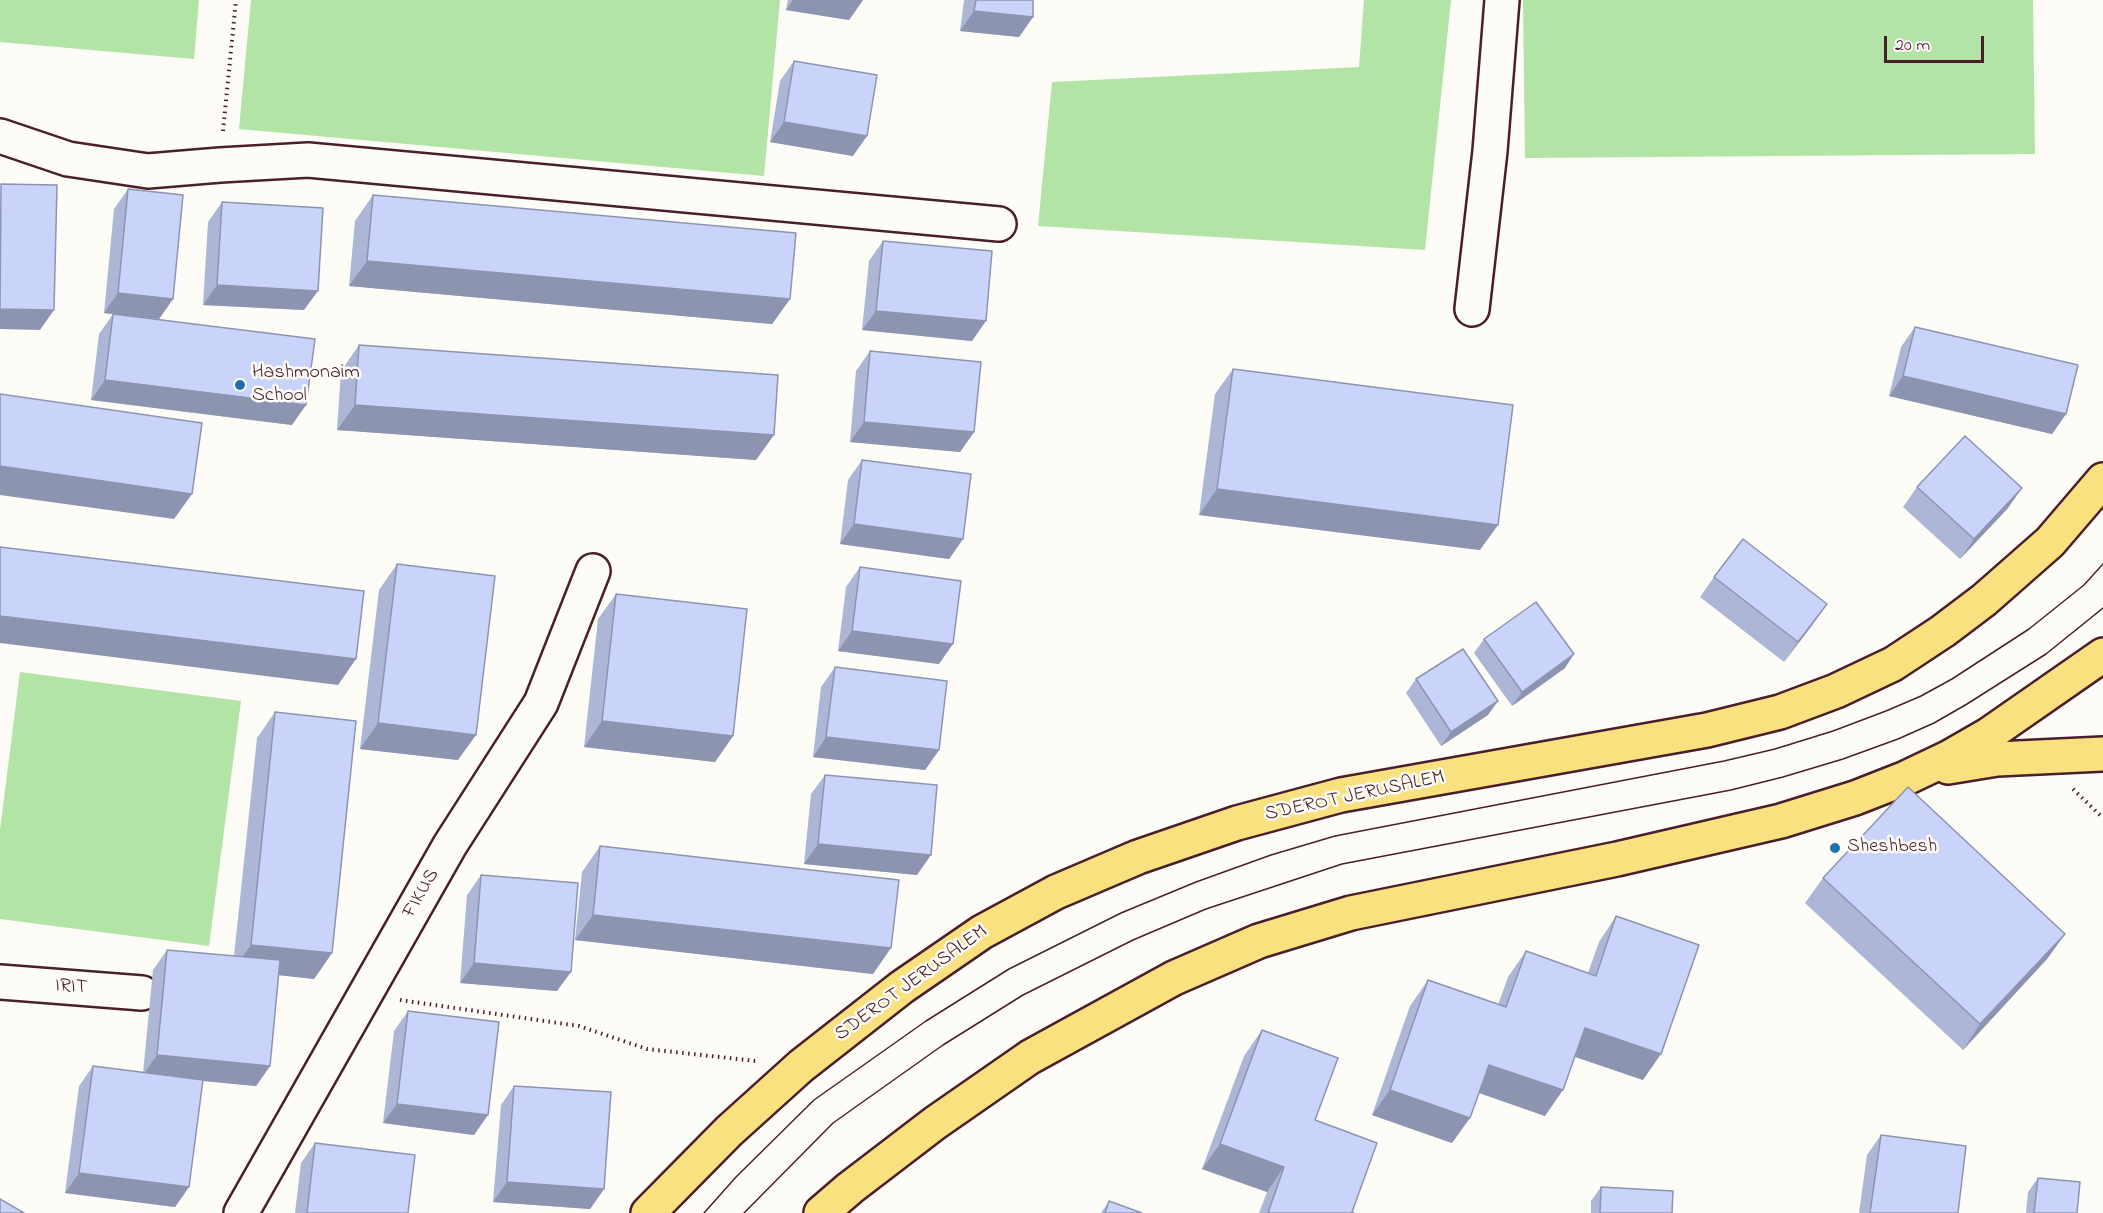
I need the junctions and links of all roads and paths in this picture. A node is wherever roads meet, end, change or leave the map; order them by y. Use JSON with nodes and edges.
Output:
{"nodes":[{"id":1,"x":236,"y":0,"type":"edge"},
{"id":2,"x":1502,"y":0,"type":"edge"},
{"id":3,"x":0,"y":136,"type":"edge"},
{"id":4,"x":220,"y":165,"type":"junction"},
{"id":5,"x":999,"y":224,"type":"dead end"},
{"id":6,"x":1472,"y":309,"type":"dead end"},
{"id":7,"x":2103,"y":480,"type":"edge"},
{"id":8,"x":593,"y":571,"type":"dead end"},
{"id":9,"x":2103,"y":655,"type":"edge"},
{"id":10,"x":2103,"y":754,"type":"edge"},
{"id":11,"x":1906,"y":778,"type":"junction"},
{"id":12,"x":0,"y":982,"type":"edge"},
{"id":13,"x":142,"y":993,"type":"dead end"},
{"id":14,"x":364,"y":995,"type":"junction"},
{"id":15,"x":801,"y":1066,"type":"junction"},
{"id":16,"x":241,"y":1213,"type":"edge"},
{"id":17,"x":648,"y":1213,"type":"edge"},
{"id":18,"x":821,"y":1213,"type":"edge"}],
"edges":[{"from":1,"to":4,"type":"path"},
{"from":2,"to":6,"type":"street"},
{"from":3,"to":4,"type":"street"},
{"from":4,"to":5,"type":"street"},
{"from":7,"to":15,"type":"main road","name":"SDEROT JERUSALEM"},
{"from":8,"to":14,"type":"street","name":"FIKUS"},
{"from":9,"to":11,"type":"main road"},
{"from":10,"to":11,"type":"main road"},
{"from":11,"to":18,"type":"main road"},
{"from":12,"to":13,"type":"street","name":"IRIT"},
{"from":14,"to":15,"type":"path"},
{"from":14,"to":16,"type":"street","name":"FIKUS"},
{"from":15,"to":17,"type":"main road","name":"SDEROT JERUSALEM"}]}
